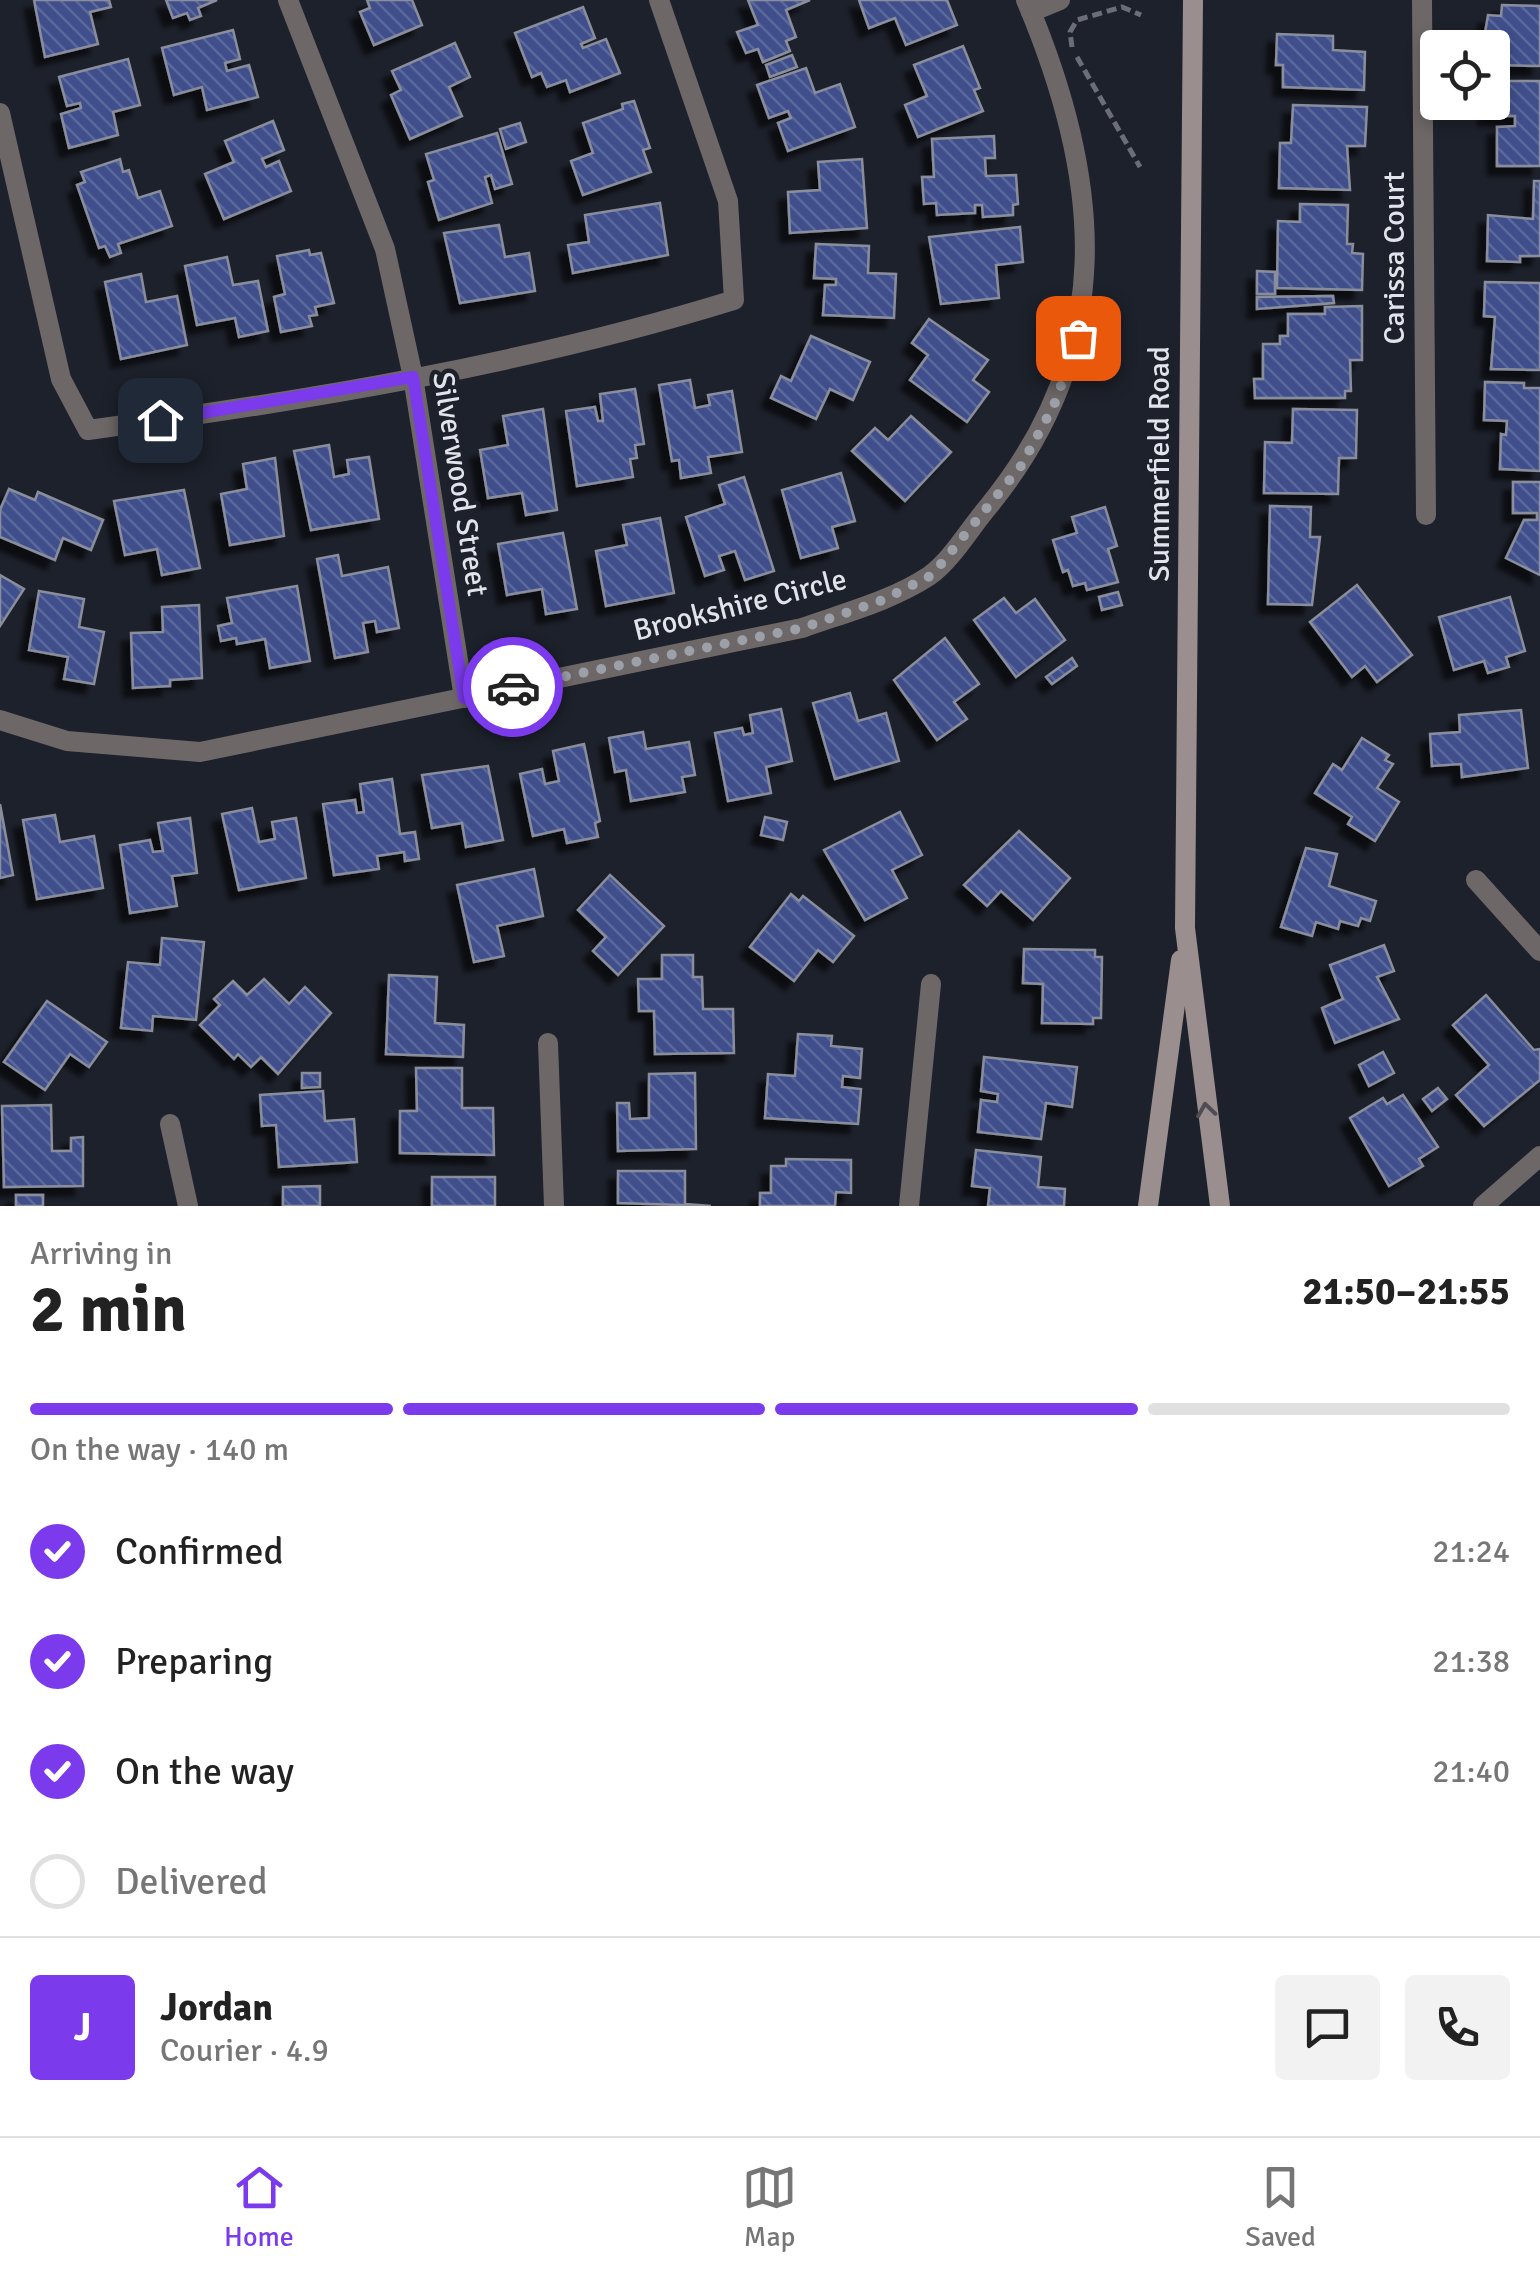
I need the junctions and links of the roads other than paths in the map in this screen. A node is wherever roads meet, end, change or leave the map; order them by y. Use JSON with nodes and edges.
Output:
{"nodes":[{"id":1,"x":288,"y":0,"type":"edge"},
{"id":2,"x":659,"y":0,"type":"edge"},
{"id":3,"x":1060,"y":0,"type":"edge"},
{"id":4,"x":1193,"y":0,"type":"edge"},
{"id":5,"x":1422,"y":0,"type":"edge"},
{"id":6,"x":1028,"y":6,"type":"edge"},
{"id":7,"x":0,"y":113,"type":"edge"},
{"id":8,"x":413,"y":377,"type":"junction"},
{"id":9,"x":1426,"y":516,"type":"dead end"},
{"id":10,"x":464,"y":698,"type":"junction"},
{"id":11,"x":0,"y":720,"type":"edge"},
{"id":12,"x":1476,"y":880,"type":"dead end"},
{"id":13,"x":1185,"y":928,"type":"junction"},
{"id":14,"x":1540,"y":951,"type":"edge"},
{"id":15,"x":931,"y":984,"type":"dead end"},
{"id":16,"x":548,"y":1044,"type":"dead end"},
{"id":17,"x":170,"y":1124,"type":"dead end"},
{"id":18,"x":1540,"y":1156,"type":"edge"},
{"id":19,"x":188,"y":1206,"type":"edge"},
{"id":20,"x":554,"y":1206,"type":"edge"},
{"id":21,"x":909,"y":1206,"type":"edge"},
{"id":22,"x":1148,"y":1206,"type":"edge"},
{"id":23,"x":1220,"y":1206,"type":"edge"},
{"id":24,"x":1483,"y":1206,"type":"edge"}],
"edges":[{"from":1,"to":8,"type":"street","name":"Silverwood Street"},
{"from":2,"to":8,"type":"street"},
{"from":3,"to":6,"type":"street"},
{"from":4,"to":13,"type":"street","name":"Summerfield Road"},
{"from":5,"to":9,"type":"street","name":"Carissa Court"},
{"from":6,"to":10,"type":"street","name":"Brookshire Circle"},
{"from":7,"to":8,"type":"street"},
{"from":8,"to":10,"type":"street","name":"Silverwood Street"},
{"from":10,"to":11,"type":"street","name":"Brookshire Circle"},
{"from":12,"to":14,"type":"street"},
{"from":13,"to":22,"type":"street","name":"Summerfield Road"},
{"from":23,"to":13,"type":"street","name":"Summerfield Road","one_way":true},
{"from":15,"to":21,"type":"street"},
{"from":16,"to":20,"type":"street"},
{"from":17,"to":19,"type":"street"},
{"from":18,"to":24,"type":"street"}]}
